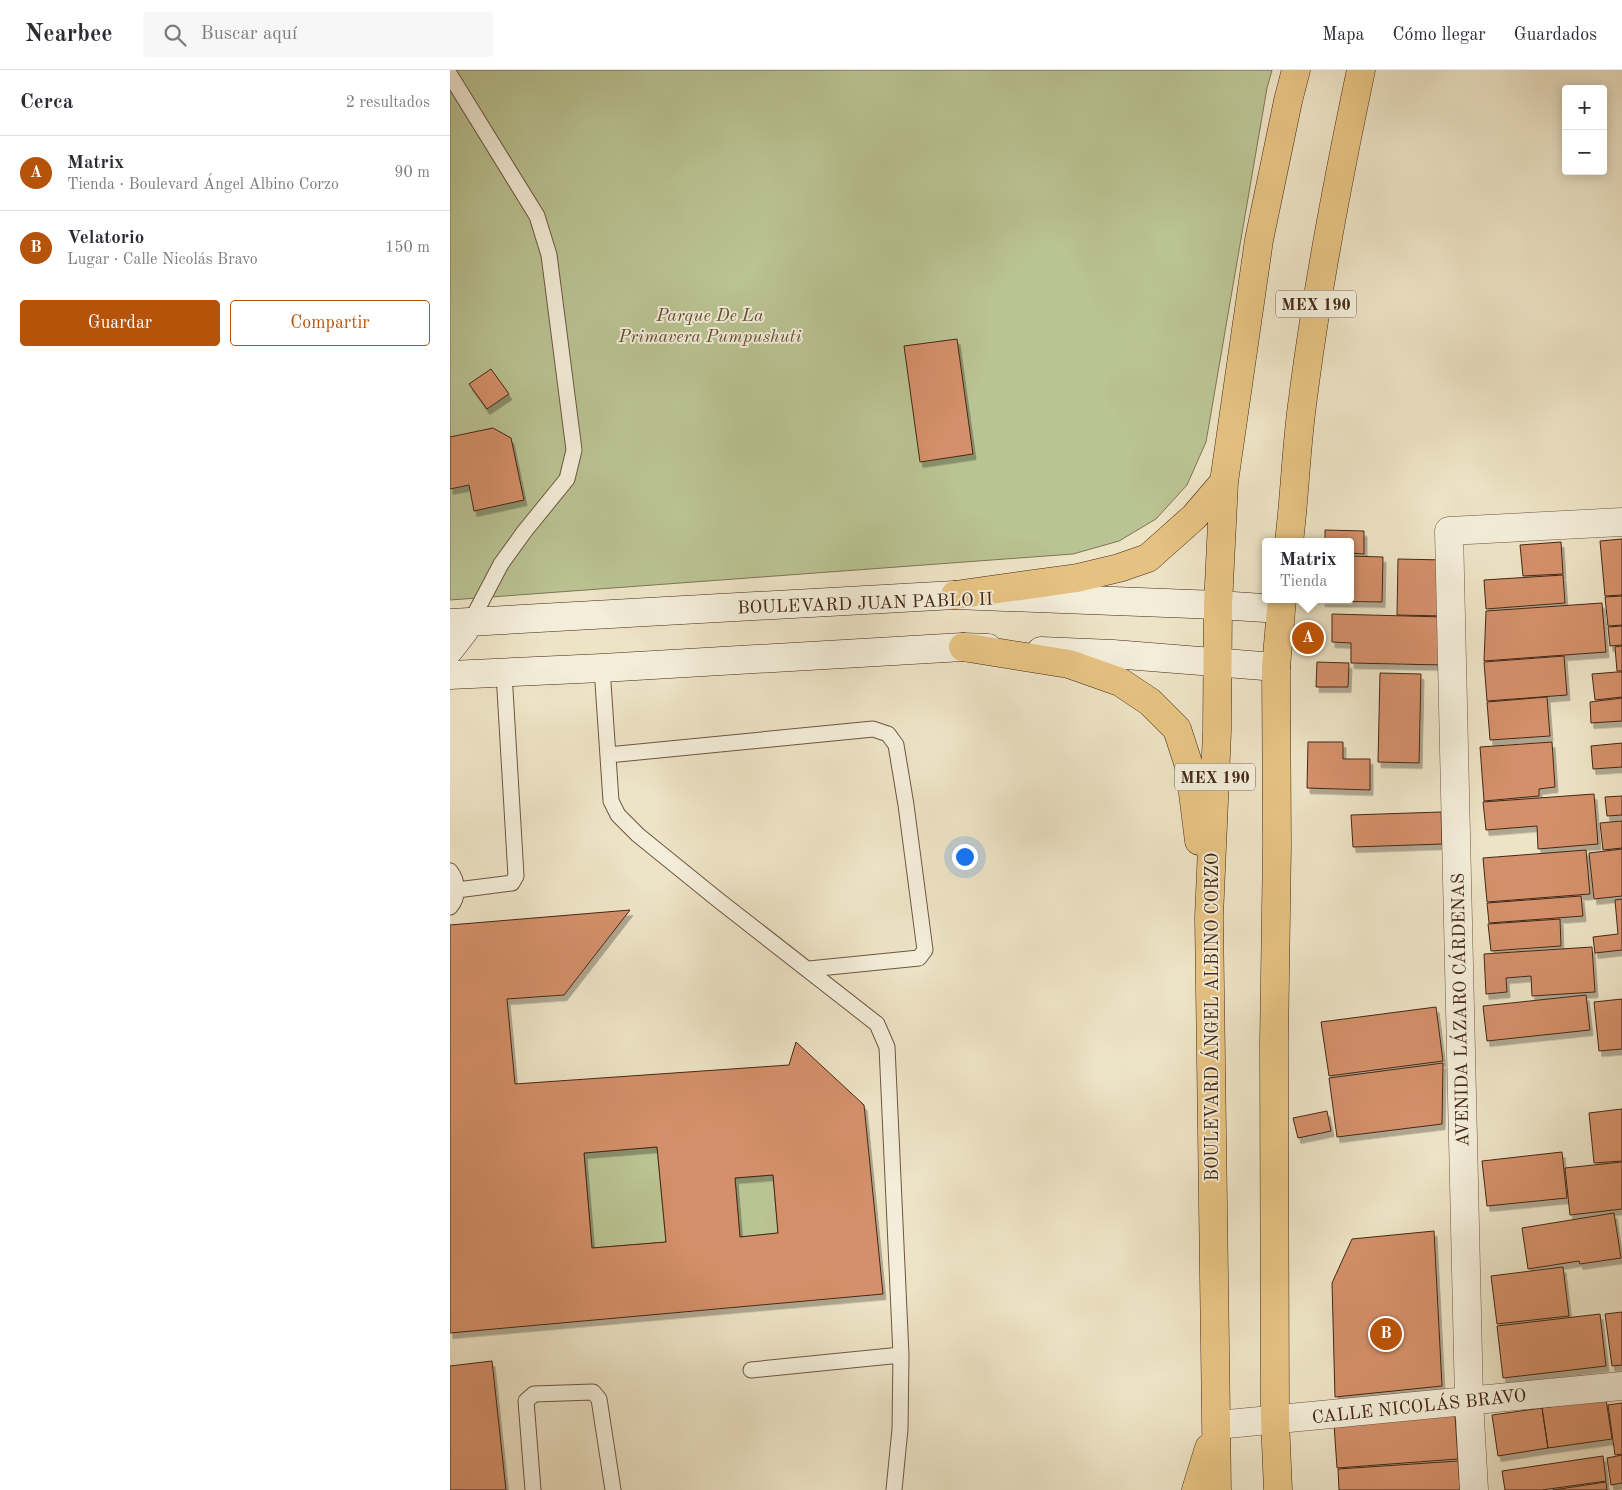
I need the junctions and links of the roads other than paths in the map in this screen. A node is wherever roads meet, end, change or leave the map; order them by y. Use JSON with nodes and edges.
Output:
{"nodes":[{"id":1,"x":1296,"y":70,"type":"edge"},
{"id":2,"x":1361,"y":70,"type":"edge"},
{"id":3,"x":450,"y":75,"type":"edge"},
{"id":4,"x":1224,"y":482,"type":"junction"},
{"id":5,"x":1622,"y":522,"type":"edge"},
{"id":6,"x":1289,"y":538,"type":"edge"},
{"id":7,"x":954,"y":596,"type":"junction"},
{"id":8,"x":1281,"y":604,"type":"edge"},
{"id":9,"x":1218,"y":605,"type":"junction"},
{"id":10,"x":460,"y":623,"type":"edge"},
{"id":11,"x":963,"y":647,"type":"junction"},
{"id":12,"x":450,"y":649,"type":"edge"},
{"id":13,"x":1219,"y":663,"type":"junction"},
{"id":14,"x":1276,"y":667,"type":"junction"},
{"id":15,"x":602,"y":668,"type":"junction"},
{"id":16,"x":504,"y":672,"type":"junction"},
{"id":17,"x":450,"y":675,"type":"edge"},
{"id":18,"x":608,"y":755,"type":"junction"},
{"id":19,"x":450,"y":871,"type":"edge"},
{"id":20,"x":457,"y":890,"type":"junction"},
{"id":21,"x":450,"y":907,"type":"edge"},
{"id":22,"x":1209,"y":917,"type":"junction"},
{"id":23,"x":809,"y":969,"type":"junction"},
{"id":24,"x":901,"y":1355,"type":"junction"},
{"id":25,"x":751,"y":1370,"type":"dead end"},
{"id":26,"x":1622,"y":1386,"type":"edge"},
{"id":27,"x":1469,"y":1400,"type":"junction"},
{"id":28,"x":1275,"y":1420,"type":"junction"},
{"id":29,"x":1216,"y":1425,"type":"junction"},
{"id":30,"x":533,"y":1490,"type":"edge"},
{"id":31,"x":613,"y":1490,"type":"edge"},
{"id":32,"x":894,"y":1490,"type":"edge"},
{"id":33,"x":1196,"y":1490,"type":"edge"},
{"id":34,"x":1217,"y":1490,"type":"edge"},
{"id":35,"x":1278,"y":1490,"type":"edge"},
{"id":36,"x":1474,"y":1490,"type":"edge"}],
"edges":[{"from":1,"to":4,"type":"main road","name":"BOULEVARD ÁNGEL ALBINO CORZO","number":"MEX 190"},
{"from":2,"to":6,"type":"main road","number":"MEX 190"},
{"from":3,"to":10,"type":"lane"},
{"from":4,"to":7,"type":"main road"},
{"from":4,"to":9,"type":"main road","name":"BOULEVARD ÁNGEL ALBINO CORZO","number":"MEX 190"},
{"from":5,"to":27,"type":"street","name":"AVENIDA LÁZARO CÁRDENAS"},
{"from":7,"to":9,"type":"street","name":"BOULEVARD JUAN PABLO II"},
{"from":7,"to":10,"type":"street","name":"BOULEVARD JUAN PABLO II"},
{"from":8,"to":9,"type":"street","name":"BOULEVARD JUAN PABLO II"},
{"from":8,"to":14,"type":"main road","number":"MEX 190"},
{"from":9,"to":13,"type":"main road","name":"BOULEVARD ÁNGEL ALBINO CORZO","number":"MEX 190"},
{"from":10,"to":12,"type":"street"},
{"from":11,"to":13,"type":"street"},
{"from":11,"to":15,"type":"street"},
{"from":11,"to":22,"type":"main road"},
{"from":13,"to":14,"type":"street"},
{"from":13,"to":22,"type":"main road","name":"BOULEVARD ÁNGEL ALBINO CORZO","number":"MEX 190"},
{"from":14,"to":28,"type":"main road","number":"MEX 190"},
{"from":15,"to":16,"type":"street"},
{"from":15,"to":18,"type":"lane"},
{"from":16,"to":17,"type":"street"},
{"from":16,"to":20,"type":"lane"},
{"from":18,"to":23,"type":"lane"},
{"from":18,"to":23,"type":"lane"},
{"from":19,"to":20,"type":"lane"},
{"from":20,"to":21,"type":"lane"},
{"from":22,"to":29,"type":"main road","name":"BOULEVARD ÁNGEL ALBINO CORZO","number":"MEX 190"},
{"from":23,"to":24,"type":"lane"},
{"from":24,"to":25,"type":"lane"},
{"from":24,"to":32,"type":"lane"},
{"from":26,"to":27,"type":"street","name":"CALLE NICOLÁS BRAVO"},
{"from":27,"to":28,"type":"street","name":"CALLE NICOLÁS BRAVO"},
{"from":27,"to":36,"type":"street","name":"AVENIDA LÁZARO CÁRDENAS"},
{"from":28,"to":29,"type":"street","name":"CALLE NICOLÁS BRAVO"},
{"from":28,"to":35,"type":"main road","number":"MEX 190"},
{"from":29,"to":33,"type":"main road"},
{"from":29,"to":34,"type":"main road","name":"BOULEVARD ÁNGEL ALBINO CORZO","number":"MEX 190"},
{"from":30,"to":31,"type":"lane"}]}
